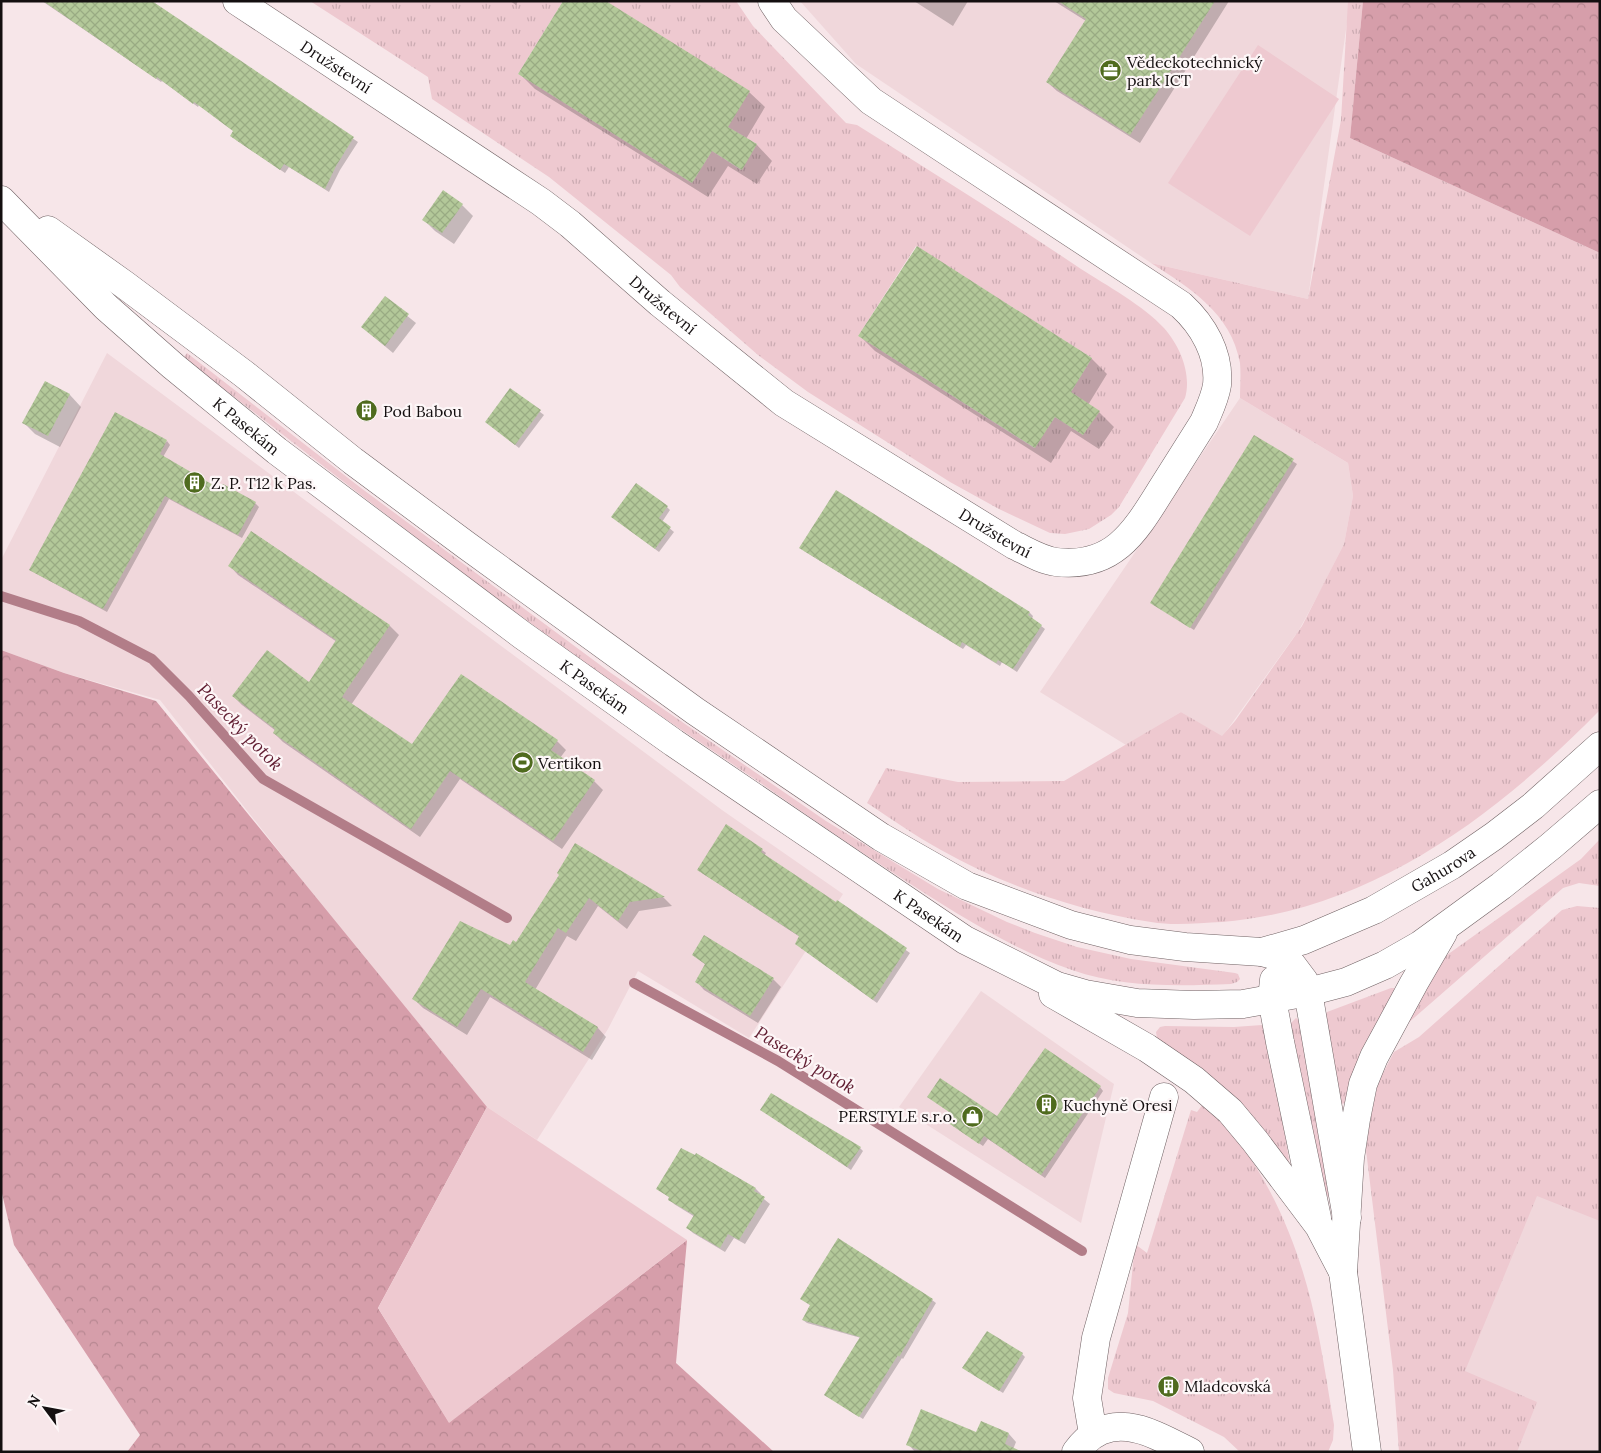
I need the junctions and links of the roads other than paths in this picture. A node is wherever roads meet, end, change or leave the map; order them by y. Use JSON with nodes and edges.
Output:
{"nodes":[{"id":1,"x":237,"y":1,"type":"edge"},
{"id":2,"x":772,"y":1,"type":"edge"},
{"id":3,"x":1,"y":199,"type":"edge"},
{"id":4,"x":1600,"y":746,"type":"edge"},
{"id":5,"x":1600,"y":804,"type":"edge"},
{"id":6,"x":1449,"y":923,"type":"junction"},
{"id":7,"x":973,"y":945,"type":"junction"},
{"id":8,"x":1273,"y":956,"type":"junction"},
{"id":9,"x":1308,"y":992,"type":"junction"},
{"id":10,"x":1272,"y":999,"type":"junction"},
{"id":11,"x":1164,"y":1097,"type":"dead end"},
{"id":12,"x":1347,"y":1218,"type":"junction"},
{"id":13,"x":1319,"y":1226,"type":"junction"},
{"id":14,"x":1343,"y":1272,"type":"junction"},
{"id":15,"x":1085,"y":1443,"type":"edge"},
{"id":16,"x":1190,"y":1452,"type":"edge"},
{"id":17,"x":1367,"y":1452,"type":"edge"}],
"edges":[{"from":1,"to":2,"type":"street","name":"Družstevní"},
{"from":3,"to":7,"type":"street","name":"K Pasekám"},
{"from":3,"to":8,"type":"street","name":"K Pasekám"},
{"from":4,"to":8,"type":"street","name":"Gahurova"},
{"from":5,"to":6,"type":"street"},
{"from":6,"to":9,"type":"street"},
{"from":6,"to":12,"type":"street"},
{"from":7,"to":10,"type":"street","name":"K Pasekám"},
{"from":7,"to":13,"type":"street"},
{"from":8,"to":9,"type":"street"},
{"from":8,"to":10,"type":"street"},
{"from":9,"to":10,"type":"street"},
{"from":9,"to":12,"type":"street"},
{"from":10,"to":13,"type":"street"},
{"from":11,"to":15,"type":"street"},
{"from":12,"to":14,"type":"street"},
{"from":13,"to":14,"type":"street"},
{"from":14,"to":17,"type":"street"},
{"from":15,"to":16,"type":"street"}]}
